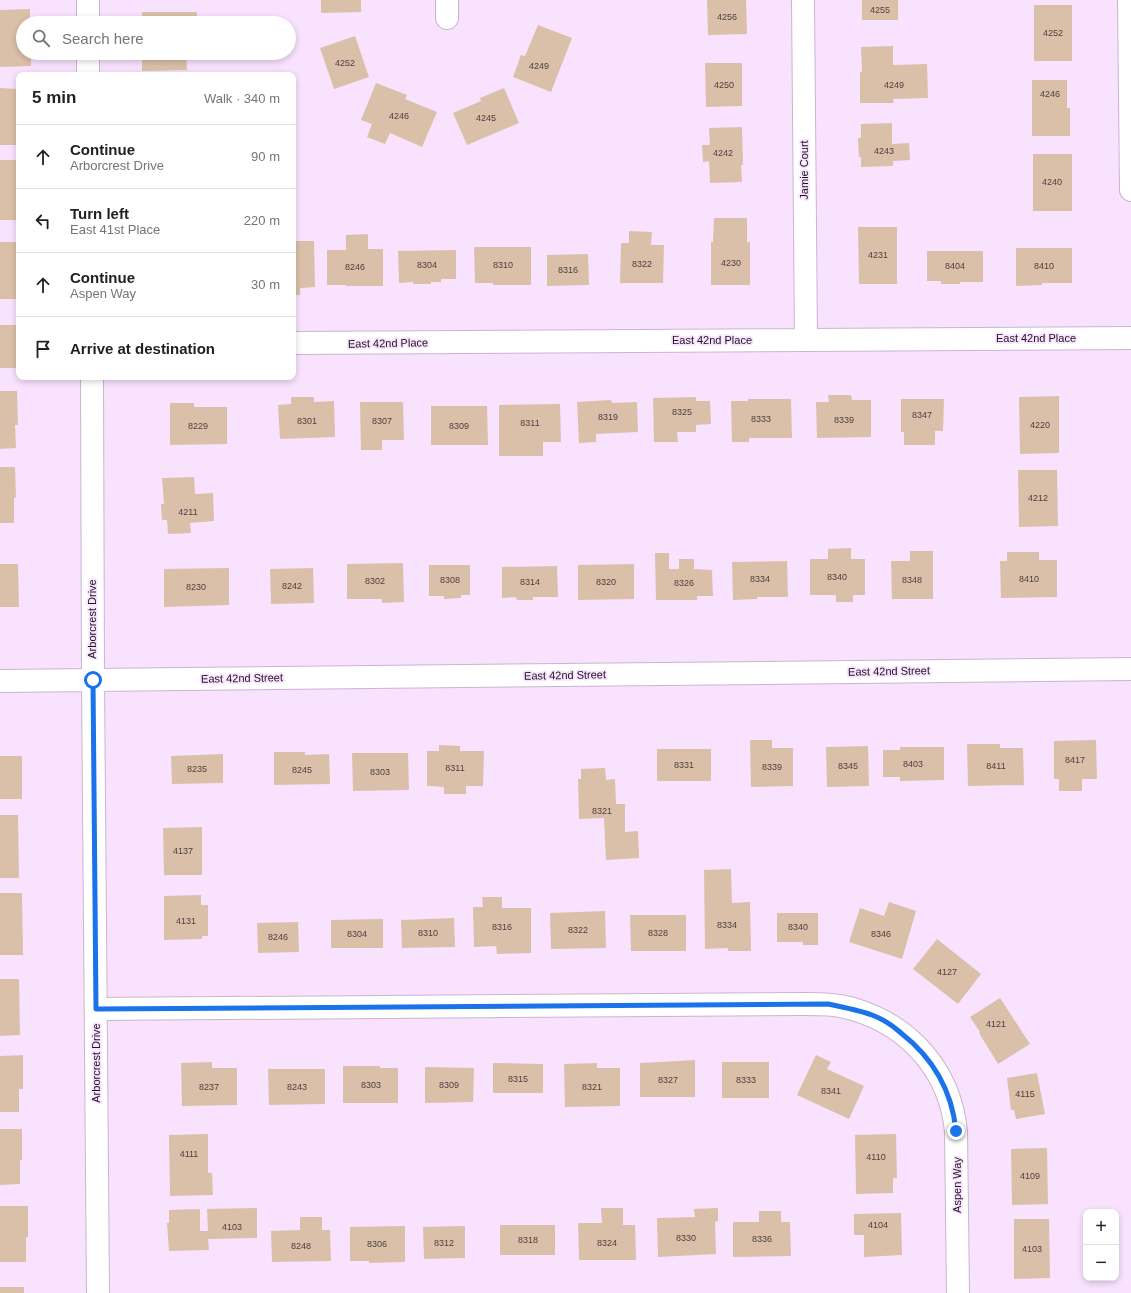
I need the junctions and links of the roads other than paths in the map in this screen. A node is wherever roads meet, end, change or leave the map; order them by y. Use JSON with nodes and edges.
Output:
{"nodes":[{"id":1,"x":88,"y":0,"type":"edge"},
{"id":2,"x":803,"y":0,"type":"edge"},
{"id":3,"x":1130,"y":8,"type":"edge"},
{"id":4,"x":88,"y":16,"type":"edge"},
{"id":5,"x":88,"y":60,"type":"edge"},
{"id":6,"x":88,"y":72,"type":"edge"},
{"id":7,"x":1131,"y":190,"type":"edge"},
{"id":8,"x":1131,"y":338,"type":"edge"},
{"id":9,"x":806,"y":340,"type":"junction"},
{"id":10,"x":296,"y":343,"type":"edge"},
{"id":11,"x":92,"y":380,"type":"edge"},
{"id":12,"x":1131,"y":669,"type":"edge"},
{"id":13,"x":93,"y":680,"type":"junction"},
{"id":14,"x":0,"y":681,"type":"edge"},
{"id":15,"x":96,"y":1009,"type":"junction"},
{"id":16,"x":98,"y":1293,"type":"edge"},
{"id":17,"x":958,"y":1293,"type":"edge"}],
"edges":[{"from":1,"to":4,"type":"street"},
{"from":2,"to":9,"type":"street","name":"Jamie Court"},
{"from":3,"to":7,"type":"street"},
{"from":5,"to":6,"type":"street"},
{"from":8,"to":9,"type":"street","name":"East 42nd Place"},
{"from":9,"to":10,"type":"street","name":"East 42nd Place"},
{"from":11,"to":13,"type":"street","name":"Arborcrest Drive"},
{"from":12,"to":13,"type":"street","name":"East 42nd Street"},
{"from":13,"to":14,"type":"street","name":"East 42nd Street"},
{"from":13,"to":15,"type":"street","name":"Arborcrest Drive"},
{"from":15,"to":16,"type":"street","name":"Arborcrest Drive"},
{"from":15,"to":17,"type":"street","name":"Aspen Way"}]}
